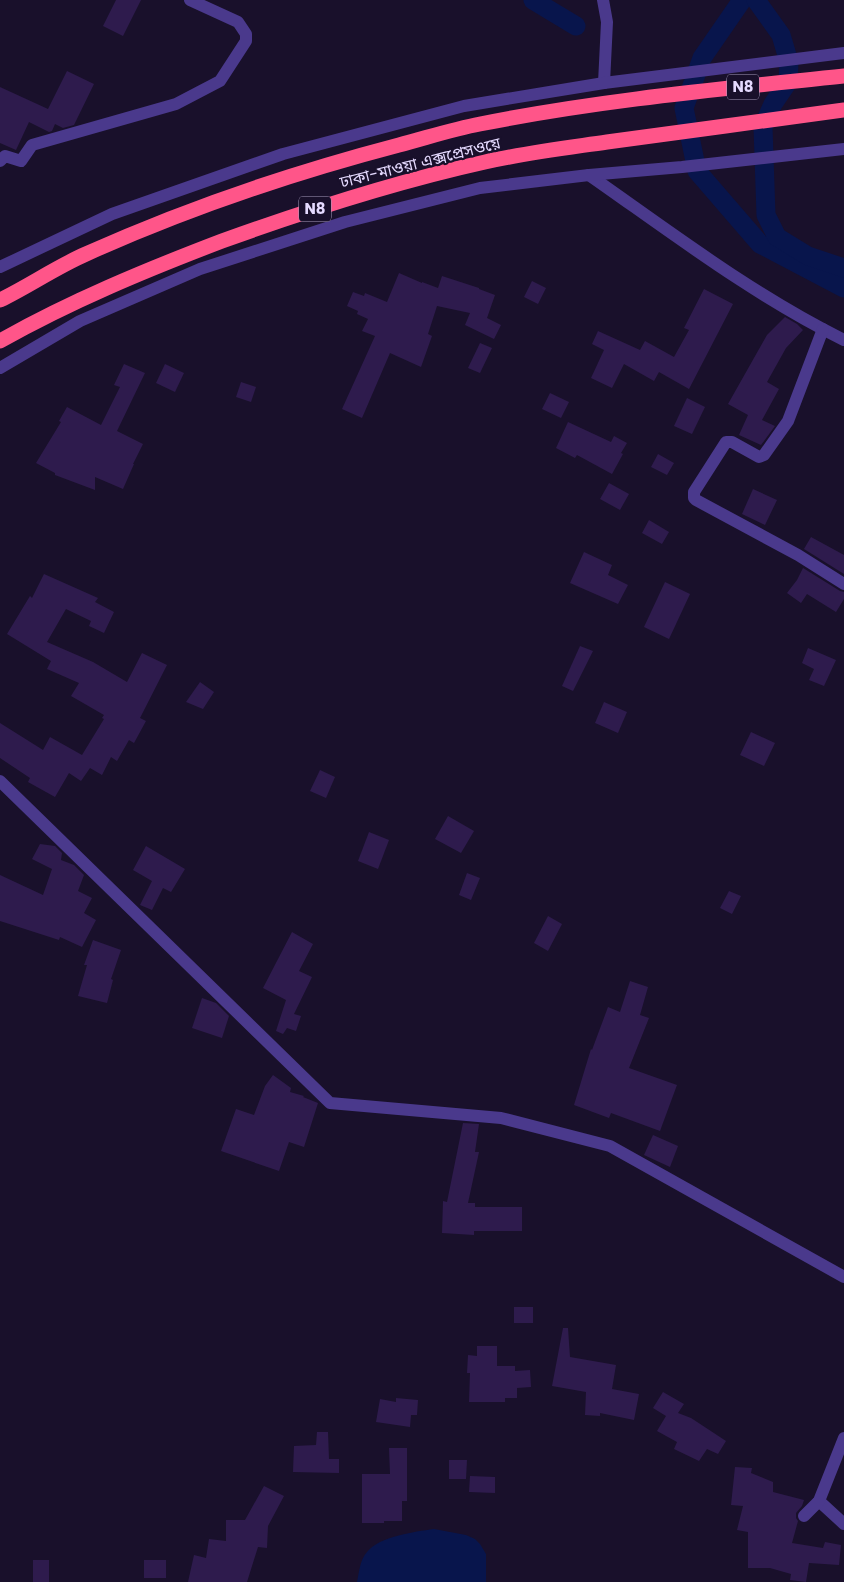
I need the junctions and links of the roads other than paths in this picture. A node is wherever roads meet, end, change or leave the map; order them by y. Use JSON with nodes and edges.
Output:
{"nodes":[{"id":1,"x":190,"y":0,"type":"edge"},
{"id":2,"x":603,"y":0,"type":"edge"},
{"id":3,"x":844,"y":53,"type":"edge"},
{"id":4,"x":844,"y":76,"type":"edge"},
{"id":5,"x":604,"y":83,"type":"junction"},
{"id":6,"x":844,"y":110,"type":"edge"},
{"id":7,"x":840,"y":149,"type":"edge"},
{"id":8,"x":0,"y":161,"type":"edge"},
{"id":9,"x":589,"y":175,"type":"junction"},
{"id":10,"x":0,"y":267,"type":"edge"},
{"id":11,"x":0,"y":300,"type":"edge"},
{"id":12,"x":822,"y":329,"type":"junction"},
{"id":13,"x":844,"y":340,"type":"edge"},
{"id":14,"x":0,"y":341,"type":"edge"},
{"id":15,"x":0,"y":368,"type":"edge"},
{"id":16,"x":844,"y":584,"type":"edge"},
{"id":17,"x":0,"y":781,"type":"edge"},
{"id":18,"x":844,"y":1277,"type":"edge"},
{"id":19,"x":844,"y":1438,"type":"edge"},
{"id":20,"x":819,"y":1501,"type":"junction"},
{"id":21,"x":804,"y":1516,"type":"dead end"},
{"id":22,"x":844,"y":1524,"type":"edge"}],
"edges":[{"from":1,"to":8,"type":"street"},
{"from":2,"to":5,"type":"street"},
{"from":3,"to":5,"type":"street"},
{"from":4,"to":11,"type":"highway","name":"ঢাকা-মাওয়া এক্সপ্রেসওয়ে","number":"N8"},
{"from":5,"to":10,"type":"street"},
{"from":6,"to":14,"type":"highway","name":"ঢাকা-মাওয়া এক্সপ্রেসওয়ে","number":"N8"},
{"from":7,"to":9,"type":"street"},
{"from":9,"to":12,"type":"street"},
{"from":9,"to":15,"type":"street"},
{"from":12,"to":13,"type":"street"},
{"from":12,"to":16,"type":"street"},
{"from":17,"to":18,"type":"street"},
{"from":19,"to":20,"type":"street"},
{"from":20,"to":21,"type":"street"},
{"from":20,"to":22,"type":"street"}]}
